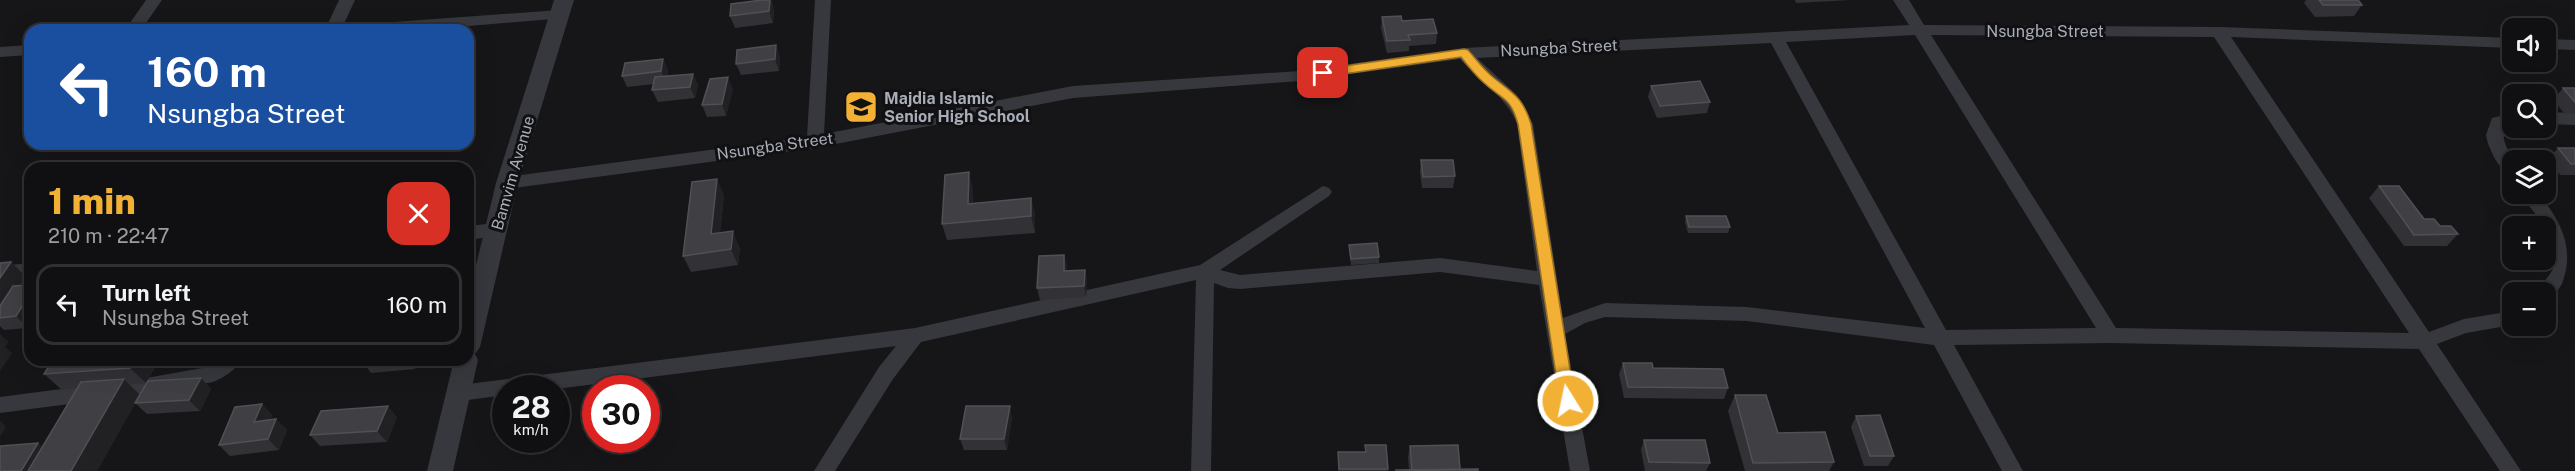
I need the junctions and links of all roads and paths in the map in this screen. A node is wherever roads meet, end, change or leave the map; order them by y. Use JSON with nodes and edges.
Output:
{"nodes":[{"id":1,"x":154,"y":0,"type":"edge"},
{"id":2,"x":347,"y":0,"type":"edge"},
{"id":3,"x":823,"y":0,"type":"edge"},
{"id":4,"x":1901,"y":0,"type":"edge"},
{"id":5,"x":562,"y":7,"type":"edge"},
{"id":6,"x":137,"y":24,"type":"edge"},
{"id":7,"x":336,"y":24,"type":"edge"},
{"id":8,"x":408,"y":24,"type":"edge"},
{"id":9,"x":1918,"y":30,"type":"junction"},
{"id":10,"x":2219,"y":32,"type":"junction"},
{"id":11,"x":1776,"y":38,"type":"junction"},
{"id":12,"x":2502,"y":43,"type":"edge"},
{"id":13,"x":2556,"y":44,"type":"edge"},
{"id":14,"x":2575,"y":45,"type":"edge"},
{"id":15,"x":24,"y":50,"type":"edge"},
{"id":16,"x":0,"y":52,"type":"edge"},
{"id":17,"x":1464,"y":53,"type":"junction"},
{"id":18,"x":2556,"y":118,"type":"edge"},
{"id":19,"x":2575,"y":119,"type":"edge"},
{"id":20,"x":2502,"y":121,"type":"edge"},
{"id":21,"x":815,"y":142,"type":"junction"},
{"id":22,"x":2502,"y":155,"type":"edge"},
{"id":23,"x":507,"y":183,"type":"junction"},
{"id":24,"x":1323,"y":192,"type":"dead end"},
{"id":25,"x":2537,"y":204,"type":"edge"},
{"id":26,"x":496,"y":230,"type":"junction"},
{"id":27,"x":474,"y":232,"type":"edge"},
{"id":28,"x":24,"y":271,"type":"edge"},
{"id":29,"x":1205,"y":271,"type":"junction"},
{"id":30,"x":0,"y":273,"type":"edge"},
{"id":31,"x":1548,"y":279,"type":"junction"},
{"id":32,"x":2553,"y":282,"type":"edge"},
{"id":33,"x":2502,"y":320,"type":"edge"},
{"id":34,"x":474,"y":322,"type":"edge"},
{"id":35,"x":1555,"y":331,"type":"junction"},
{"id":36,"x":2111,"y":335,"type":"junction"},
{"id":37,"x":915,"y":336,"type":"junction"},
{"id":38,"x":1941,"y":338,"type":"junction"},
{"id":39,"x":2425,"y":341,"type":"junction"},
{"id":40,"x":223,"y":366,"type":"edge"},
{"id":41,"x":465,"y":366,"type":"edge"},
{"id":42,"x":460,"y":393,"type":"junction"},
{"id":43,"x":0,"y":405,"type":"edge"},
{"id":44,"x":440,"y":471,"type":"edge"},
{"id":45,"x":824,"y":471,"type":"edge"},
{"id":46,"x":1201,"y":471,"type":"edge"},
{"id":47,"x":1580,"y":471,"type":"edge"},
{"id":48,"x":2013,"y":471,"type":"edge"},
{"id":49,"x":2511,"y":471,"type":"edge"}],
"edges":[{"from":1,"to":6,"type":"street"},
{"from":2,"to":7,"type":"street"},
{"from":3,"to":21,"type":"street"},
{"from":4,"to":9,"type":"street"},
{"from":5,"to":8,"type":"street"},
{"from":5,"to":23,"type":"street","name":"Bamvim Avenue"},
{"from":9,"to":10,"type":"street","name":"Nsungba Street"},
{"from":9,"to":11,"type":"street","name":"Nsungba Street"},
{"from":9,"to":36,"type":"street"},
{"from":10,"to":12,"type":"street","name":"Nsungba Street"},
{"from":10,"to":39,"type":"street"},
{"from":11,"to":17,"type":"street","name":"Nsungba Street"},
{"from":11,"to":38,"type":"street"},
{"from":13,"to":14,"type":"street"},
{"from":15,"to":16,"type":"street"},
{"from":17,"to":21,"type":"street","name":"Nsungba Street"},
{"from":17,"to":31,"type":"street"},
{"from":18,"to":19,"type":"street"},
{"from":20,"to":22,"type":"street"},
{"from":21,"to":23,"type":"street","name":"Nsungba Street"},
{"from":23,"to":26,"type":"street","name":"Bamvim Avenue"},
{"from":24,"to":29,"type":"street"},
{"from":25,"to":32,"type":"street"},
{"from":26,"to":27,"type":"street"},
{"from":26,"to":34,"type":"street","name":"Bamvim Avenue"},
{"from":28,"to":30,"type":"street"},
{"from":29,"to":31,"type":"street"},
{"from":29,"to":37,"type":"street"},
{"from":29,"to":46,"type":"street"},
{"from":31,"to":35,"type":"street"},
{"from":33,"to":39,"type":"street"},
{"from":35,"to":38,"type":"street"},
{"from":35,"to":47,"type":"street"},
{"from":36,"to":38,"type":"street"},
{"from":36,"to":39,"type":"street"},
{"from":37,"to":42,"type":"street"},
{"from":37,"to":45,"type":"street"},
{"from":38,"to":48,"type":"street"},
{"from":39,"to":49,"type":"street"},
{"from":40,"to":43,"type":"street"},
{"from":41,"to":42,"type":"street"},
{"from":42,"to":44,"type":"street"}]}
